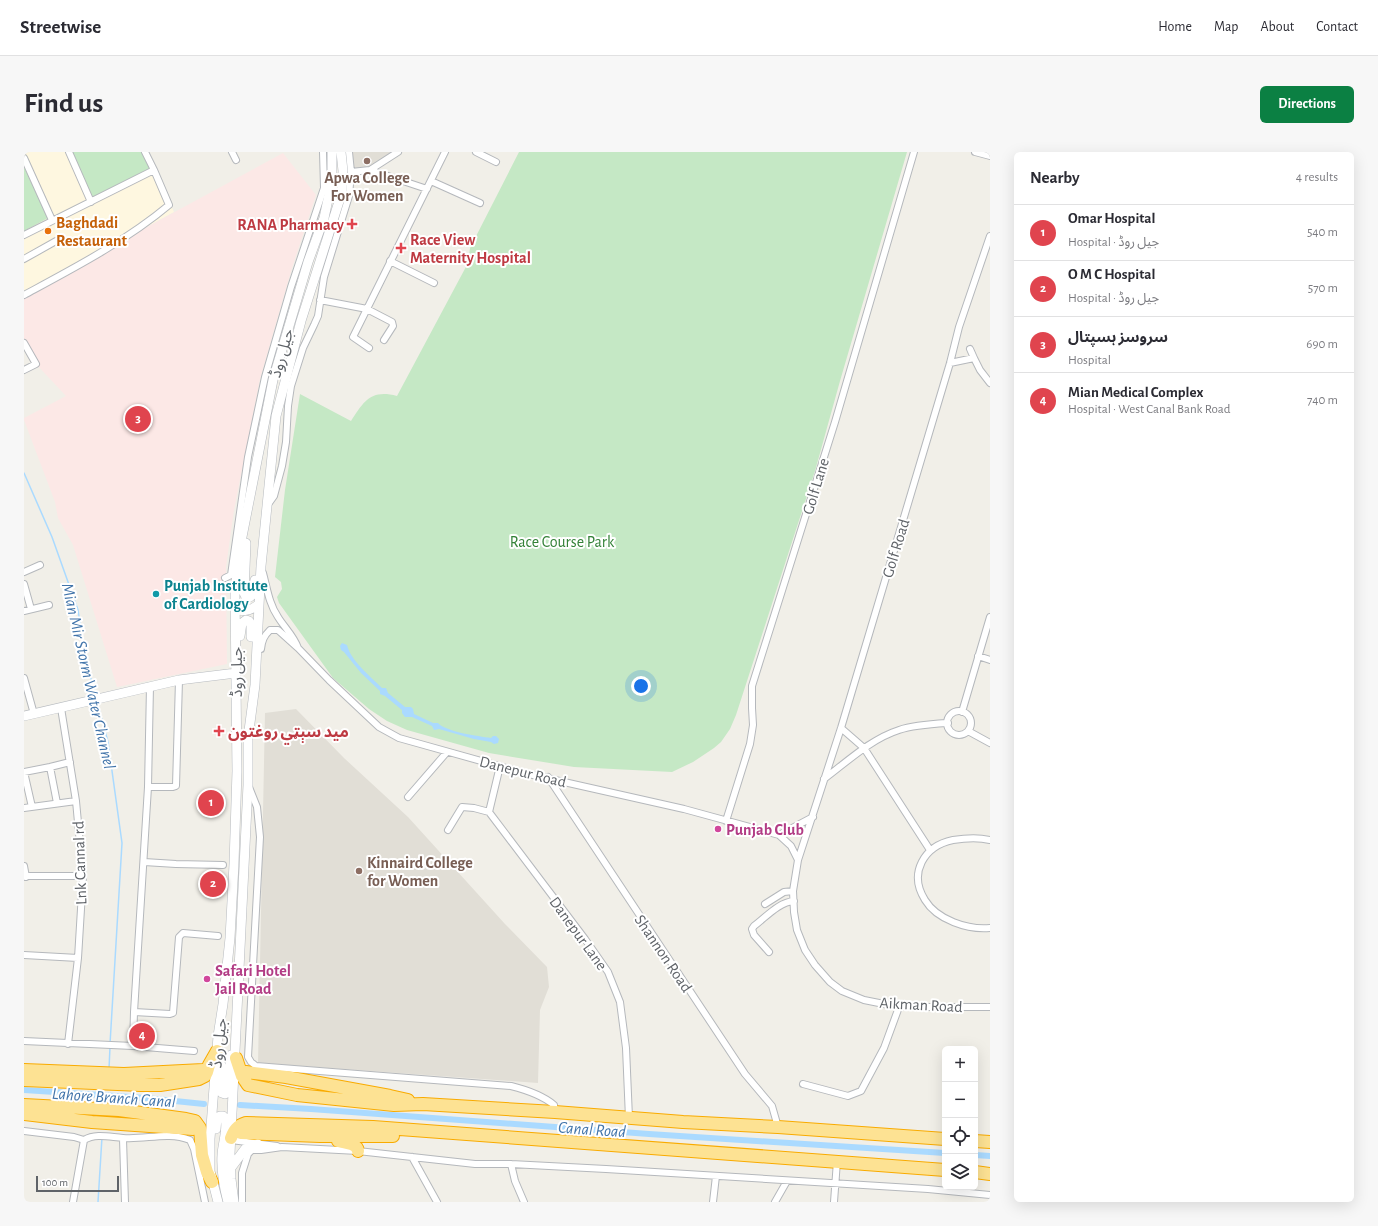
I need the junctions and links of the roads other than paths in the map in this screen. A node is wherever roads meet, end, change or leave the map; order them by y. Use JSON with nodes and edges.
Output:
{"nodes":[{"id":1,"x":69,"y":152,"type":"edge"},
{"id":2,"x":145,"y":152,"type":"edge"},
{"id":3,"x":232,"y":152,"type":"edge"},
{"id":4,"x":323,"y":152,"type":"edge"},
{"id":5,"x":332,"y":152,"type":"edge"},
{"id":6,"x":341,"y":152,"type":"edge"},
{"id":7,"x":349,"y":152,"type":"edge"},
{"id":8,"x":398,"y":152,"type":"edge"},
{"id":9,"x":445,"y":152,"type":"edge"},
{"id":10,"x":476,"y":152,"type":"edge"},
{"id":11,"x":914,"y":152,"type":"edge"},
{"id":12,"x":976,"y":152,"type":"edge"},
{"id":13,"x":990,"y":156,"type":"edge"},
{"id":14,"x":24,"y":158,"type":"edge"},
{"id":15,"x":236,"y":160,"type":"dead end"},
{"id":16,"x":496,"y":162,"type":"dead end"},
{"id":17,"x":154,"y":170,"type":"junction"},
{"id":18,"x":370,"y":170,"type":"junction"},
{"id":19,"x":351,"y":172,"type":"junction"},
{"id":20,"x":431,"y":181,"type":"junction"},
{"id":21,"x":427,"y":189,"type":"junction"},
{"id":22,"x":91,"y":202,"type":"junction"},
{"id":23,"x":480,"y":203,"type":"dead end"},
{"id":24,"x":52,"y":220,"type":"junction"},
{"id":25,"x":24,"y":235,"type":"edge"},
{"id":26,"x":990,"y":236,"type":"edge"},
{"id":27,"x":56,"y":241,"type":"dead end"},
{"id":28,"x":24,"y":259,"type":"edge"},
{"id":29,"x":390,"y":261,"type":"junction"},
{"id":30,"x":434,"y":283,"type":"dead end"},
{"id":31,"x":310,"y":292,"type":"junction"},
{"id":32,"x":24,"y":294,"type":"edge"},
{"id":33,"x":321,"y":298,"type":"junction"},
{"id":34,"x":367,"y":309,"type":"junction"},
{"id":35,"x":384,"y":340,"type":"dead end"},
{"id":36,"x":24,"y":343,"type":"edge"},
{"id":37,"x":369,"y":348,"type":"dead end"},
{"id":38,"x":970,"y":349,"type":"dead end"},
{"id":39,"x":974,"y":358,"type":"junction"},
{"id":40,"x":950,"y":363,"type":"junction"},
{"id":41,"x":24,"y":370,"type":"edge"},
{"id":42,"x":990,"y":383,"type":"edge"},
{"id":43,"x":266,"y":507,"type":"junction"},
{"id":44,"x":247,"y":515,"type":"junction"},
{"id":45,"x":264,"y":527,"type":"junction"},
{"id":46,"x":40,"y":565,"type":"dead end"},
{"id":47,"x":261,"y":566,"type":"junction"},
{"id":48,"x":24,"y":572,"type":"edge"},
{"id":49,"x":225,"y":578,"type":"dead end"},
{"id":50,"x":24,"y":584,"type":"edge"},
{"id":51,"x":49,"y":605,"type":"dead end"},
{"id":52,"x":258,"y":605,"type":"junction"},
{"id":53,"x":235,"y":607,"type":"junction"},
{"id":54,"x":31,"y":609,"type":"junction"},
{"id":55,"x":24,"y":611,"type":"edge"},
{"id":56,"x":990,"y":617,"type":"edge"},
{"id":57,"x":298,"y":648,"type":"junction"},
{"id":58,"x":978,"y":656,"type":"junction"},
{"id":59,"x":990,"y":660,"type":"edge"},
{"id":60,"x":236,"y":673,"type":"junction"},
{"id":61,"x":24,"y":678,"type":"edge"},
{"id":62,"x":179,"y":680,"type":"junction"},
{"id":63,"x":254,"y":685,"type":"junction"},
{"id":64,"x":150,"y":686,"type":"junction"},
{"id":65,"x":61,"y":708,"type":"junction"},
{"id":66,"x":962,"y":712,"type":"junction"},
{"id":67,"x":34,"y":714,"type":"junction"},
{"id":68,"x":24,"y":716,"type":"edge"},
{"id":69,"x":948,"y":723,"type":"junction"},
{"id":70,"x":841,"y":728,"type":"junction"},
{"id":71,"x":968,"y":731,"type":"junction"},
{"id":72,"x":248,"y":738,"type":"junction"},
{"id":73,"x":990,"y":743,"type":"edge"},
{"id":74,"x":864,"y":748,"type":"junction"},
{"id":75,"x":447,"y":752,"type":"junction"},
{"id":76,"x":70,"y":762,"type":"junction"},
{"id":77,"x":500,"y":766,"type":"junction"},
{"id":78,"x":50,"y":767,"type":"junction"},
{"id":79,"x":24,"y":772,"type":"edge"},
{"id":80,"x":548,"y":778,"type":"junction"},
{"id":81,"x":824,"y":779,"type":"junction"},
{"id":82,"x":248,"y":785,"type":"junction"},
{"id":83,"x":148,"y":787,"type":"junction"},
{"id":84,"x":408,"y":797,"type":"dead end"},
{"id":85,"x":76,"y":801,"type":"junction"},
{"id":86,"x":57,"y":803,"type":"junction"},
{"id":87,"x":32,"y":807,"type":"junction"},
{"id":88,"x":24,"y":808,"type":"edge"},
{"id":89,"x":489,"y":812,"type":"junction"},
{"id":90,"x":813,"y":817,"type":"junction"},
{"id":91,"x":726,"y":821,"type":"junction"},
{"id":92,"x":448,"y":830,"type":"dead end"},
{"id":93,"x":779,"y":835,"type":"junction"},
{"id":94,"x":990,"y":840,"type":"edge"},
{"id":95,"x":930,"y":850,"type":"junction"},
{"id":96,"x":798,"y":860,"type":"junction"},
{"id":97,"x":144,"y":862,"type":"junction"},
{"id":98,"x":223,"y":864,"type":"dead end"},
{"id":99,"x":24,"y":866,"type":"edge"},
{"id":100,"x":83,"y":876,"type":"junction"},
{"id":101,"x":25,"y":877,"type":"edge"},
{"id":102,"x":793,"y":891,"type":"junction"},
{"id":103,"x":794,"y":901,"type":"junction"},
{"id":104,"x":765,"y":904,"type":"dead end"},
{"id":105,"x":990,"y":928,"type":"edge"},
{"id":106,"x":218,"y":936,"type":"dead end"},
{"id":107,"x":768,"y":952,"type":"dead end"},
{"id":108,"x":24,"y":955,"type":"edge"},
{"id":109,"x":78,"y":958,"type":"junction"},
{"id":110,"x":223,"y":1004,"type":"junction"},
{"id":111,"x":899,"y":1007,"type":"junction"},
{"id":112,"x":990,"y":1007,"type":"edge"},
{"id":113,"x":134,"y":1012,"type":"junction"},
{"id":114,"x":237,"y":1028,"type":"junction"},
{"id":115,"x":24,"y":1041,"type":"edge"},
{"id":116,"x":68,"y":1044,"type":"junction"},
{"id":117,"x":133,"y":1046,"type":"junction"},
{"id":118,"x":194,"y":1051,"type":"dead end"},
{"id":119,"x":217,"y":1051,"type":"junction"},
{"id":120,"x":236,"y":1058,"type":"junction"},
{"id":121,"x":24,"y":1070,"type":"edge"},
{"id":122,"x":203,"y":1070,"type":"dead end"},
{"id":123,"x":246,"y":1072,"type":"dead end"},
{"id":124,"x":24,"y":1080,"type":"edge"},
{"id":125,"x":803,"y":1084,"type":"dead end"},
{"id":126,"x":423,"y":1104,"type":"junction"},
{"id":127,"x":24,"y":1105,"type":"edge"},
{"id":128,"x":555,"y":1112,"type":"junction"},
{"id":129,"x":24,"y":1114,"type":"edge"},
{"id":130,"x":629,"y":1118,"type":"junction"},
{"id":131,"x":778,"y":1127,"type":"junction"},
{"id":132,"x":24,"y":1131,"type":"edge"},
{"id":133,"x":191,"y":1134,"type":"junction"},
{"id":134,"x":464,"y":1135,"type":"junction"},
{"id":135,"x":320,"y":1136,"type":"junction"},
{"id":136,"x":234,"y":1137,"type":"junction"},
{"id":137,"x":120,"y":1138,"type":"junction"},
{"id":138,"x":942,"y":1139,"type":"edge"},
{"id":139,"x":84,"y":1140,"type":"junction"},
{"id":140,"x":978,"y":1141,"type":"edge"},
{"id":141,"x":990,"y":1142,"type":"edge"},
{"id":142,"x":258,"y":1144,"type":"junction"},
{"id":143,"x":282,"y":1147,"type":"junction"},
{"id":144,"x":358,"y":1151,"type":"junction"},
{"id":145,"x":412,"y":1157,"type":"junction"},
{"id":146,"x":837,"y":1161,"type":"junction"},
{"id":147,"x":511,"y":1164,"type":"junction"},
{"id":148,"x":230,"y":1169,"type":"junction"},
{"id":149,"x":942,"y":1170,"type":"edge"},
{"id":150,"x":978,"y":1172,"type":"edge"},
{"id":151,"x":990,"y":1174,"type":"edge"},
{"id":152,"x":211,"y":1176,"type":"junction"},
{"id":153,"x":716,"y":1176,"type":"junction"},
{"id":154,"x":787,"y":1181,"type":"junction"},
{"id":155,"x":836,"y":1184,"type":"junction"},
{"id":156,"x":990,"y":1195,"type":"edge"},
{"id":157,"x":72,"y":1202,"type":"edge"},
{"id":158,"x":125,"y":1202,"type":"edge"},
{"id":159,"x":205,"y":1202,"type":"edge"},
{"id":160,"x":218,"y":1202,"type":"edge"},
{"id":161,"x":228,"y":1202,"type":"edge"},
{"id":162,"x":234,"y":1202,"type":"edge"},
{"id":163,"x":242,"y":1202,"type":"edge"},
{"id":164,"x":437,"y":1202,"type":"edge"},
{"id":165,"x":524,"y":1202,"type":"edge"},
{"id":166,"x":712,"y":1202,"type":"edge"},
{"id":167,"x":775,"y":1202,"type":"edge"},
{"id":168,"x":834,"y":1202,"type":"edge"}],
"edges":[{"from":1,"to":22,"type":"street"},
{"from":2,"to":17,"type":"street"},
{"from":3,"to":15,"type":"street"},
{"from":4,"to":49,"type":"street"},
{"from":5,"to":44,"type":"main road","name":"جیل روڈ"},
{"from":6,"to":31,"type":"main road","name":"جیل روڈ"},
{"from":7,"to":19,"type":"street"},
{"from":8,"to":18,"type":"street"},
{"from":9,"to":20,"type":"street"},
{"from":10,"to":16,"type":"street"},
{"from":11,"to":91,"type":"street","name":"Golf Lane"},
{"from":12,"to":13,"type":"street"},
{"from":14,"to":24,"type":"street"},
{"from":17,"to":22,"type":"street"},
{"from":17,"to":32,"type":"street"},
{"from":18,"to":19,"type":"street"},
{"from":18,"to":21,"type":"street"},
{"from":19,"to":33,"type":"street"},
{"from":20,"to":21,"type":"street"},
{"from":20,"to":23,"type":"street"},
{"from":21,"to":29,"type":"street"},
{"from":22,"to":24,"type":"street"},
{"from":24,"to":25,"type":"street"},
{"from":26,"to":40,"type":"street","name":"Golf Road"},
{"from":27,"to":28,"type":"street"},
{"from":29,"to":30,"type":"street"},
{"from":29,"to":34,"type":"street"},
{"from":31,"to":33,"type":"street"},
{"from":31,"to":43,"type":"main road","name":"جیل روڈ"},
{"from":33,"to":34,"type":"street"},
{"from":33,"to":43,"type":"street"},
{"from":34,"to":35,"type":"street"},
{"from":34,"to":37,"type":"street"},
{"from":36,"to":41,"type":"street"},
{"from":38,"to":39,"type":"street"},
{"from":39,"to":40,"type":"street"},
{"from":39,"to":42,"type":"street"},
{"from":40,"to":70,"type":"street","name":"Golf Road"},
{"from":43,"to":45,"type":"main road","name":"جیل روڈ"},
{"from":44,"to":45,"type":"main road"},
{"from":44,"to":53,"type":"main road","name":"جیل روڈ"},
{"from":45,"to":47,"type":"main road","name":"جیل روڈ"},
{"from":46,"to":48,"type":"street"},
{"from":47,"to":52,"type":"main road","name":"جیل روڈ"},
{"from":47,"to":57,"type":"street","name":"Danepur Road"},
{"from":50,"to":54,"type":"street"},
{"from":51,"to":54,"type":"street"},
{"from":52,"to":53,"type":"main road"},
{"from":52,"to":63,"type":"main road","name":"جیل روڈ"},
{"from":53,"to":60,"type":"main road","name":"جیل روڈ"},
{"from":54,"to":55,"type":"street"},
{"from":56,"to":58,"type":"street"},
{"from":57,"to":63,"type":"street","name":"Danepur Road"},
{"from":57,"to":75,"type":"street","name":"Danepur Road"},
{"from":58,"to":59,"type":"street"},
{"from":58,"to":66,"type":"street"},
{"from":60,"to":62,"type":"main road"},
{"from":60,"to":72,"type":"main road"},
{"from":60,"to":110,"type":"main road","name":"جیل روڈ"},
{"from":61,"to":67,"type":"street"},
{"from":62,"to":64,"type":"main road"},
{"from":62,"to":83,"type":"street"},
{"from":63,"to":72,"type":"main road","name":"جیل روڈ"},
{"from":64,"to":65,"type":"main road"},
{"from":64,"to":83,"type":"street"},
{"from":65,"to":67,"type":"main road"},
{"from":65,"to":76,"type":"street","name":"Lnk Cannal rd"},
{"from":66,"to":69,"type":"street"},
{"from":66,"to":71,"type":"street"},
{"from":67,"to":68,"type":"main road"},
{"from":69,"to":71,"type":"street"},
{"from":69,"to":74,"type":"street"},
{"from":70,"to":74,"type":"street"},
{"from":70,"to":81,"type":"street","name":"Golf Road"},
{"from":71,"to":73,"type":"street"},
{"from":72,"to":82,"type":"main road","name":"جیل روڈ"},
{"from":74,"to":81,"type":"street"},
{"from":74,"to":95,"type":"street"},
{"from":75,"to":77,"type":"street","name":"Danepur Road"},
{"from":75,"to":84,"type":"street"},
{"from":76,"to":78,"type":"street"},
{"from":76,"to":85,"type":"street","name":"Lnk Cannal rd"},
{"from":77,"to":80,"type":"street","name":"Danepur Road"},
{"from":77,"to":89,"type":"street"},
{"from":78,"to":79,"type":"street"},
{"from":78,"to":86,"type":"street"},
{"from":79,"to":87,"type":"street"},
{"from":80,"to":91,"type":"street","name":"Danepur Road"},
{"from":80,"to":131,"type":"street","name":"Shannon Road"},
{"from":81,"to":90,"type":"street","name":"Golf Road"},
{"from":82,"to":114,"type":"main road","name":"جیل روڈ"},
{"from":82,"to":128,"type":"street"},
{"from":83,"to":97,"type":"street"},
{"from":85,"to":86,"type":"street"},
{"from":85,"to":100,"type":"street","name":"Lnk Cannal rd"},
{"from":86,"to":87,"type":"street"},
{"from":87,"to":88,"type":"street"},
{"from":89,"to":92,"type":"street"},
{"from":89,"to":130,"type":"street","name":"Danepur Lane"},
{"from":90,"to":93,"type":"street"},
{"from":90,"to":96,"type":"street","name":"Golf Road"},
{"from":91,"to":93,"type":"street","name":"Danepur Road"},
{"from":93,"to":96,"type":"street"},
{"from":94,"to":95,"type":"street"},
{"from":95,"to":105,"type":"street"},
{"from":96,"to":102,"type":"street","name":"Aikman Road"},
{"from":97,"to":98,"type":"street"},
{"from":97,"to":113,"type":"street"},
{"from":99,"to":101,"type":"street"},
{"from":100,"to":101,"type":"street"},
{"from":100,"to":109,"type":"street","name":"Lnk Cannal rd"},
{"from":102,"to":103,"type":"street","name":"Aikman Road"},
{"from":102,"to":104,"type":"street"},
{"from":103,"to":107,"type":"street"},
{"from":103,"to":111,"type":"street","name":"Aikman Road"},
{"from":106,"to":113,"type":"street"},
{"from":108,"to":109,"type":"street"},
{"from":109,"to":116,"type":"street","name":"Lnk Cannal rd"},
{"from":110,"to":114,"type":"main road"},
{"from":110,"to":119,"type":"main road","name":"جیل روڈ"},
{"from":111,"to":112,"type":"street","name":"Aikman Road"},
{"from":111,"to":125,"type":"street"},
{"from":113,"to":117,"type":"street"},
{"from":114,"to":120,"type":"main road","name":"جیل روڈ"},
{"from":115,"to":116,"type":"street"},
{"from":116,"to":117,"type":"street"},
{"from":117,"to":118,"type":"street"},
{"from":119,"to":124,"type":"highway"},
{"from":119,"to":152,"type":"main road","name":"جیل روڈ"},
{"from":120,"to":126,"type":"highway"},
{"from":120,"to":136,"type":"main road","name":"جیل روڈ"},
{"from":121,"to":122,"type":"highway"},
{"from":123,"to":126,"type":"highway"},
{"from":126,"to":128,"type":"highway"},
{"from":127,"to":152,"type":"highway"},
{"from":128,"to":130,"type":"highway"},
{"from":129,"to":133,"type":"highway"},
{"from":130,"to":131,"type":"highway"},
{"from":131,"to":138,"type":"highway"},
{"from":132,"to":139,"type":"street"},
{"from":133,"to":137,"type":"street"},
{"from":133,"to":159,"type":"street"},
{"from":134,"to":135,"type":"highway"},
{"from":134,"to":136,"type":"highway"},
{"from":134,"to":146,"type":"highway"},
{"from":135,"to":136,"type":"highway"},
{"from":135,"to":144,"type":"highway"},
{"from":136,"to":142,"type":"street"},
{"from":136,"to":148,"type":"main road","name":"جیل روڈ"},
{"from":137,"to":139,"type":"street"},
{"from":137,"to":158,"type":"street"},
{"from":139,"to":157,"type":"street"},
{"from":140,"to":141,"type":"highway"},
{"from":142,"to":143,"type":"street"},
{"from":142,"to":148,"type":"main road"},
{"from":143,"to":144,"type":"street"},
{"from":143,"to":163,"type":"street"},
{"from":144,"to":145,"type":"street"},
{"from":145,"to":147,"type":"street"},
{"from":145,"to":164,"type":"street"},
{"from":146,"to":149,"type":"highway"},
{"from":146,"to":155,"type":"street"},
{"from":147,"to":153,"type":"street"},
{"from":147,"to":165,"type":"street"},
{"from":148,"to":162,"type":"main road","name":"جیل روڈ"},
{"from":150,"to":151,"type":"highway"},
{"from":152,"to":160,"type":"main road","name":"جیل روڈ"},
{"from":152,"to":161,"type":"main road"},
{"from":153,"to":154,"type":"street"},
{"from":153,"to":166,"type":"street"},
{"from":154,"to":155,"type":"street"},
{"from":154,"to":167,"type":"street"},
{"from":155,"to":156,"type":"street"},
{"from":155,"to":168,"type":"street"}]}
